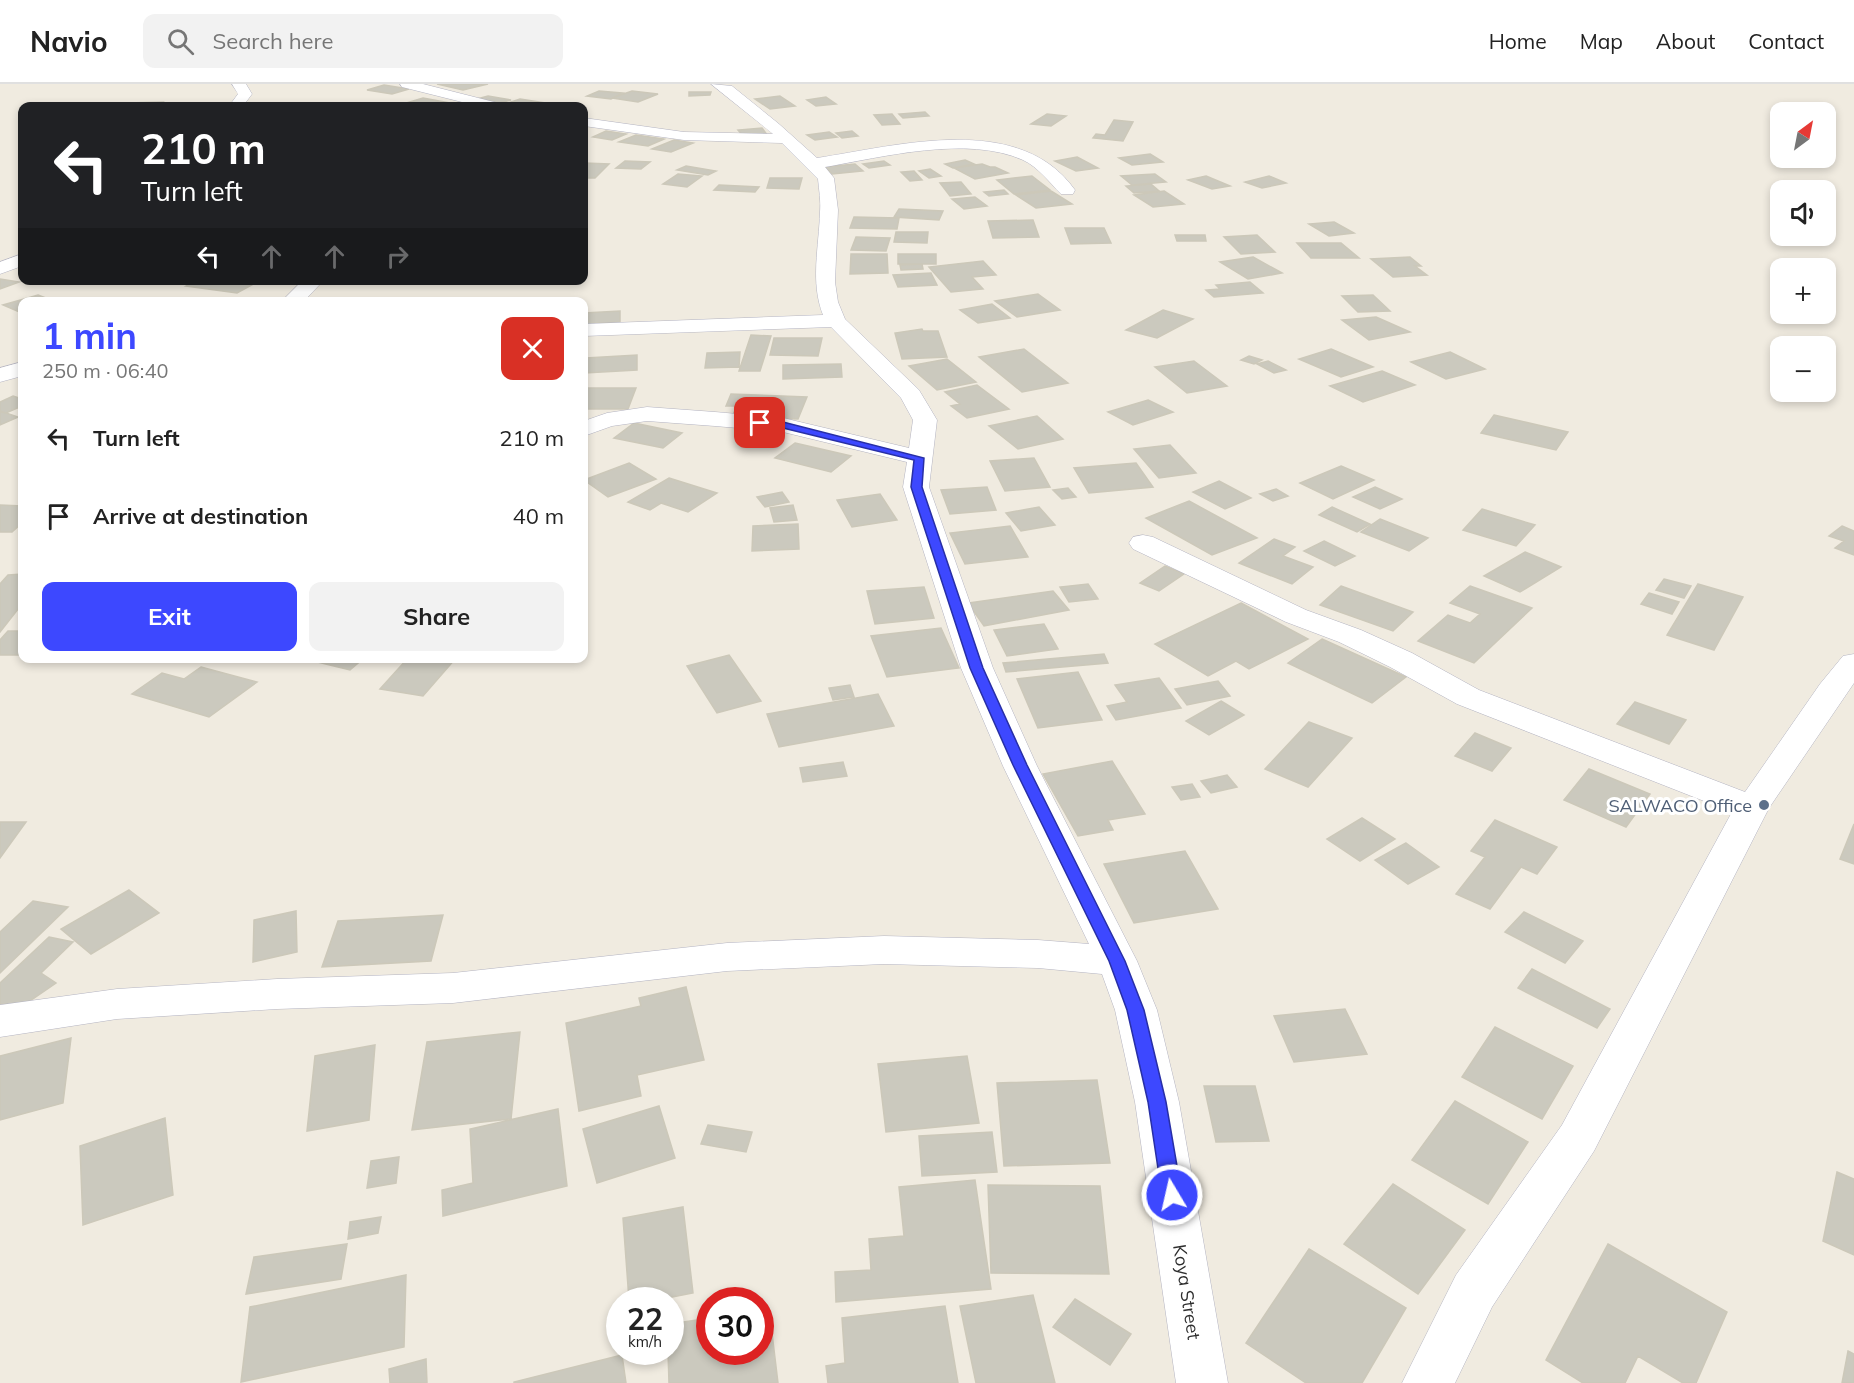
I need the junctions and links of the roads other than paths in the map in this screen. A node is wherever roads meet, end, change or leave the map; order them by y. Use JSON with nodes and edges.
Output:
{"nodes":[{"id":1,"x":238,"y":84,"type":"edge"},
{"id":2,"x":406,"y":84,"type":"edge"},
{"id":3,"x":724,"y":85,"type":"edge"},
{"id":4,"x":239,"y":102,"type":"edge"},
{"id":5,"x":477,"y":102,"type":"edge"},
{"id":6,"x":588,"y":123,"type":"edge"},
{"id":7,"x":786,"y":138,"type":"junction"},
{"id":8,"x":812,"y":164,"type":"junction"},
{"id":9,"x":1067,"y":190,"type":"dead end"},
{"id":10,"x":18,"y":261,"type":"edge"},
{"id":11,"x":0,"y":268,"type":"edge"},
{"id":12,"x":310,"y":285,"type":"edge"},
{"id":13,"x":296,"y":297,"type":"edge"},
{"id":14,"x":836,"y":321,"type":"junction"},
{"id":15,"x":588,"y":330,"type":"edge"},
{"id":16,"x":18,"y":370,"type":"edge"},
{"id":17,"x":0,"y":375,"type":"edge"},
{"id":18,"x":588,"y":427,"type":"edge"},
{"id":19,"x":919,"y":458,"type":"junction"},
{"id":20,"x":1143,"y":543,"type":"dead end"},
{"id":21,"x":1854,"y":663,"type":"edge"},
{"id":22,"x":1752,"y":807,"type":"junction"},
{"id":23,"x":1117,"y":961,"type":"junction"},
{"id":24,"x":0,"y":1021,"type":"edge"},
{"id":25,"x":1202,"y":1383,"type":"edge"},
{"id":26,"x":1428,"y":1383,"type":"edge"}],
"edges":[{"from":1,"to":4,"type":"street"},
{"from":2,"to":5,"type":"street"},
{"from":3,"to":7,"type":"street"},
{"from":6,"to":7,"type":"street"},
{"from":7,"to":8,"type":"street"},
{"from":8,"to":9,"type":"street"},
{"from":8,"to":14,"type":"street"},
{"from":10,"to":11,"type":"street"},
{"from":12,"to":13,"type":"street"},
{"from":14,"to":15,"type":"street"},
{"from":14,"to":19,"type":"street","name":"Koya Street"},
{"from":16,"to":17,"type":"street"},
{"from":18,"to":19,"type":"street"},
{"from":19,"to":23,"type":"street","name":"Koya Street"},
{"from":20,"to":22,"type":"street"},
{"from":21,"to":22,"type":"street"},
{"from":22,"to":26,"type":"street"},
{"from":23,"to":24,"type":"street"},
{"from":23,"to":25,"type":"street","name":"Koya Street"}]}
